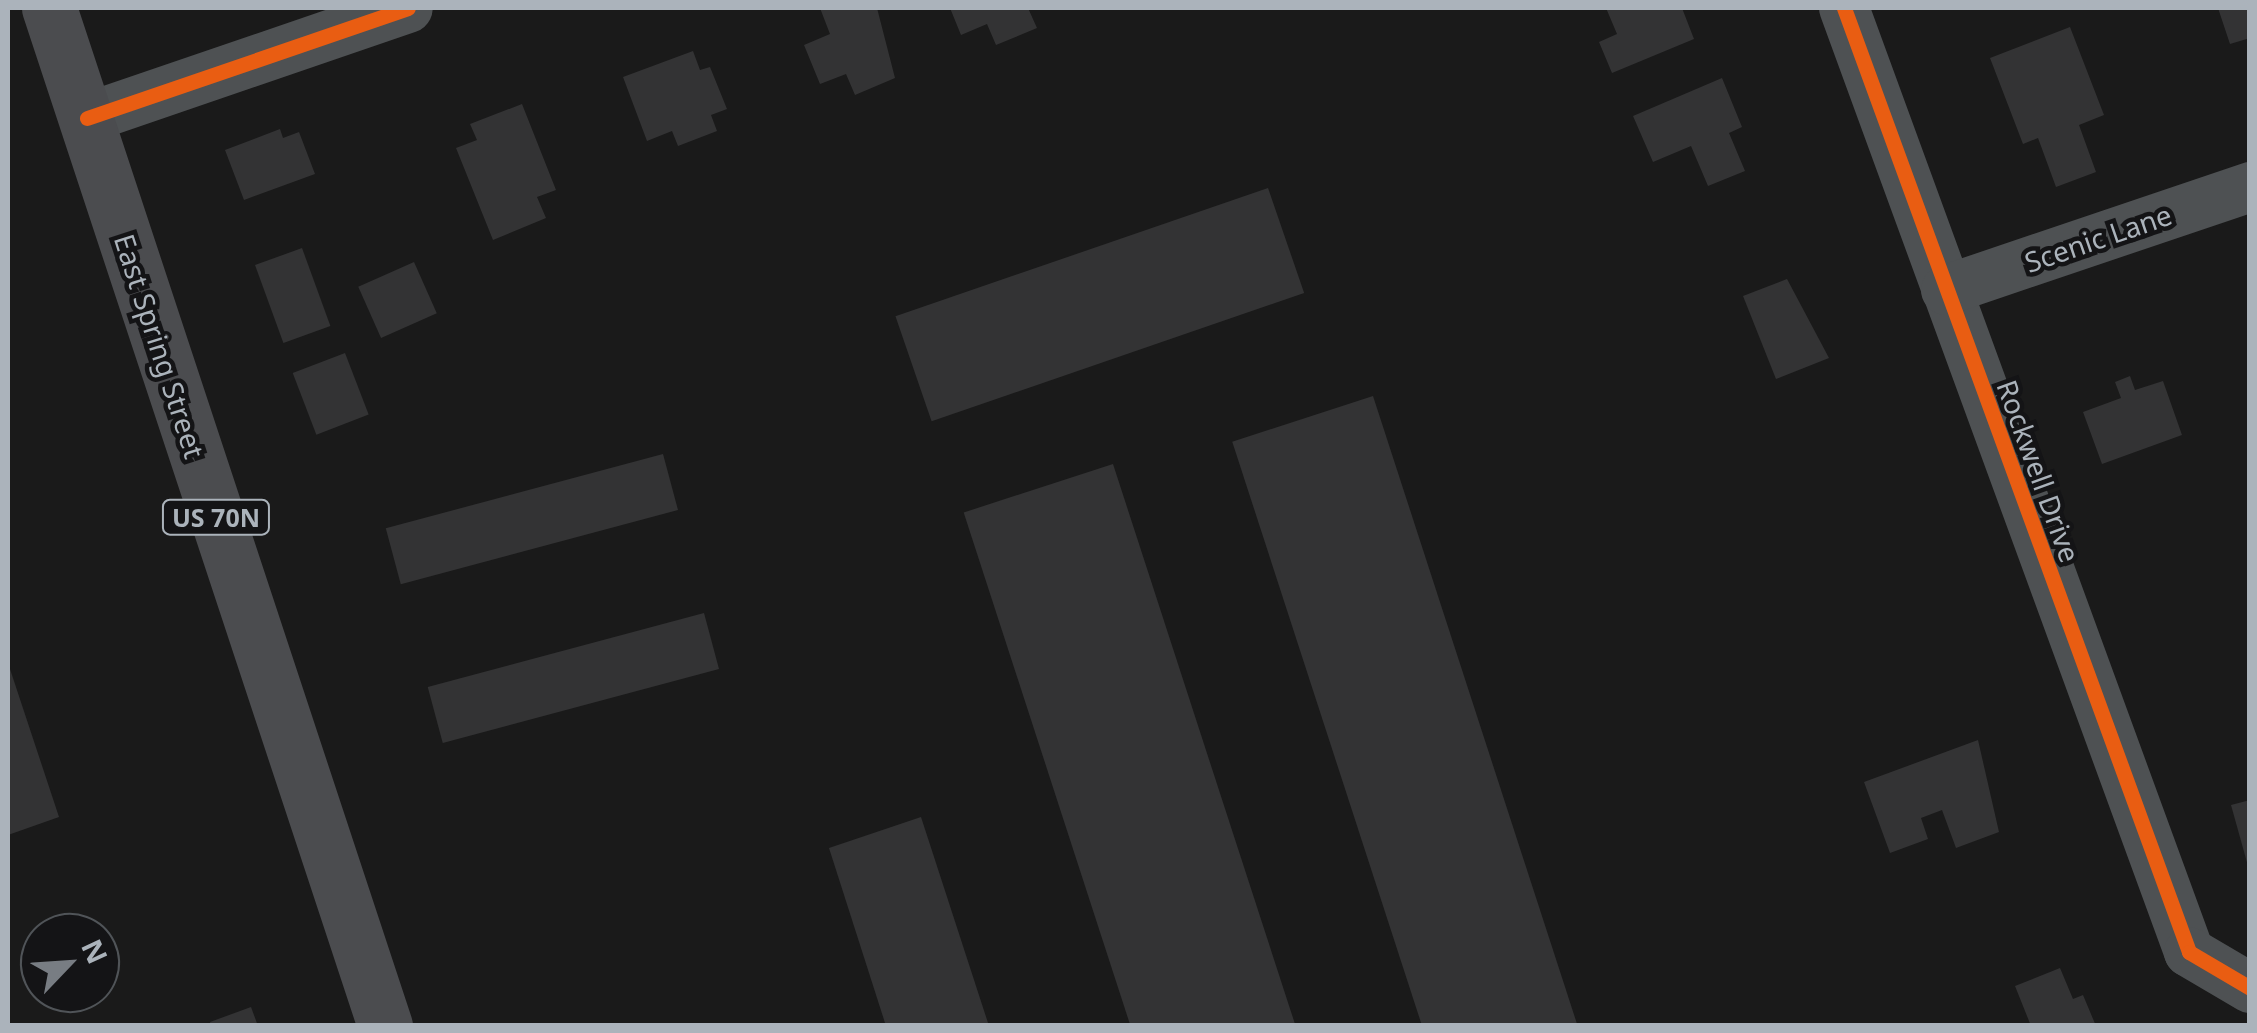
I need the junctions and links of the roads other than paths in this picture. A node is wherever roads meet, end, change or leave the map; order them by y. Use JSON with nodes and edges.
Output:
{"nodes":[{"id":1,"x":49,"y":8,"type":"edge"},
{"id":2,"x":408,"y":8,"type":"edge"},
{"id":3,"x":1844,"y":8,"type":"edge"},
{"id":4,"x":87,"y":118,"type":"junction"},
{"id":5,"x":2250,"y":187,"type":"edge"},
{"id":6,"x":1946,"y":290,"type":"junction"},
{"id":7,"x":2250,"y":988,"type":"edge"},
{"id":8,"x":385,"y":1026,"type":"edge"}],
"edges":[{"from":1,"to":4,"type":"main road","name":"East Spring Street","number":"US 70N"},
{"from":2,"to":4,"type":"street"},
{"from":3,"to":6,"type":"street","name":"Rockwell Drive"},
{"from":4,"to":8,"type":"main road","name":"East Spring Street","number":"US 70N"},
{"from":5,"to":6,"type":"street","name":"Scenic Lane"},
{"from":6,"to":7,"type":"street","name":"Rockwell Drive"}]}
